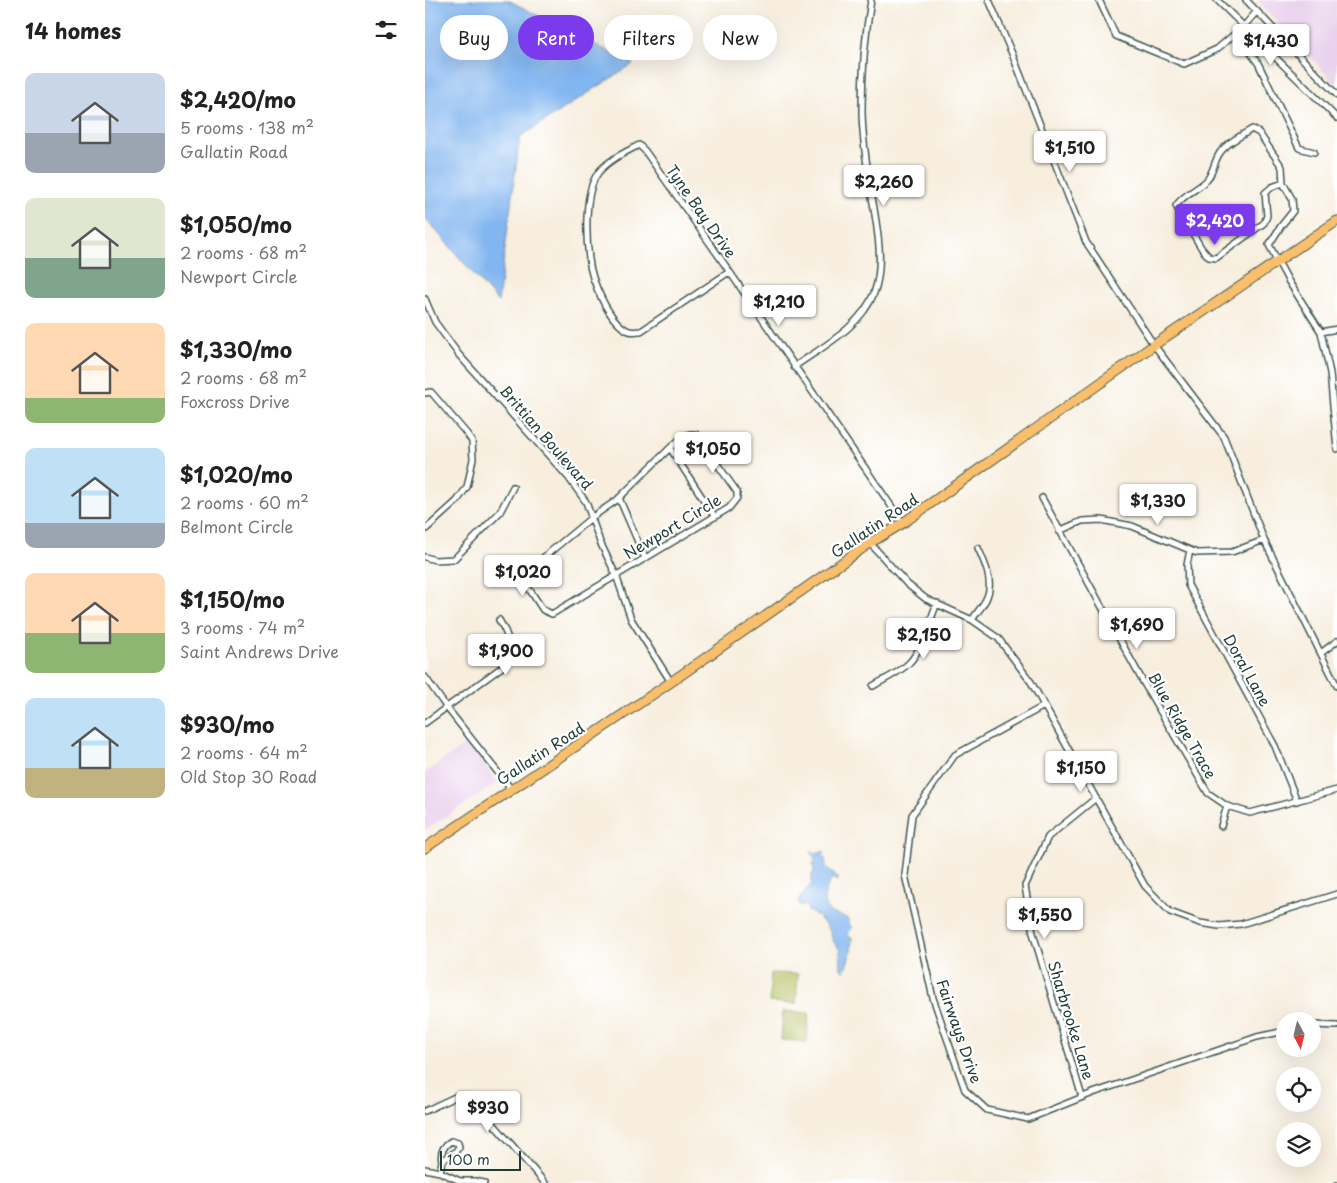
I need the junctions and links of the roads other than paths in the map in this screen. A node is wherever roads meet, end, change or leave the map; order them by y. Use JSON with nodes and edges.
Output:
{"nodes":[{"id":1,"x":871,"y":0,"type":"edge"},
{"id":2,"x":989,"y":0,"type":"edge"},
{"id":3,"x":1099,"y":0,"type":"edge"},
{"id":4,"x":1217,"y":0,"type":"edge"},
{"id":5,"x":1246,"y":0,"type":"edge"},
{"id":6,"x":1257,"y":11,"type":"junction"},
{"id":7,"x":1244,"y":26,"type":"junction"},
{"id":8,"x":1235,"y":33,"type":"junction"},
{"id":9,"x":1337,"y":95,"type":"edge"},
{"id":10,"x":1337,"y":118,"type":"edge"},
{"id":11,"x":1314,"y":152,"type":"dead end"},
{"id":12,"x":1283,"y":183,"type":"junction"},
{"id":13,"x":1337,"y":221,"type":"edge"},
{"id":14,"x":1277,"y":262,"type":"junction"},
{"id":15,"x":729,"y":272,"type":"junction"},
{"id":16,"x":425,"y":299,"type":"edge"},
{"id":17,"x":1337,"y":329,"type":"edge"},
{"id":18,"x":1321,"y":332,"type":"junction"},
{"id":19,"x":1154,"y":345,"type":"junction"},
{"id":20,"x":795,"y":367,"type":"junction"},
{"id":21,"x":425,"y":393,"type":"edge"},
{"id":22,"x":670,"y":448,"type":"junction"},
{"id":23,"x":1337,"y":449,"type":"edge"},
{"id":24,"x":513,"y":487,"type":"dead end"},
{"id":25,"x":619,"y":498,"type":"junction"},
{"id":26,"x":1042,"y":498,"type":"dead end"},
{"id":27,"x":715,"y":517,"type":"junction"},
{"id":28,"x":591,"y":518,"type":"junction"},
{"id":29,"x":903,"y":523,"type":"junction"},
{"id":30,"x":425,"y":530,"type":"edge"},
{"id":31,"x":1059,"y":531,"type":"junction"},
{"id":32,"x":1264,"y":540,"type":"junction"},
{"id":33,"x":870,"y":543,"type":"junction"},
{"id":34,"x":978,"y":548,"type":"dead end"},
{"id":35,"x":1190,"y":550,"type":"junction"},
{"id":36,"x":425,"y":557,"type":"edge"},
{"id":37,"x":645,"y":558,"type":"junction"},
{"id":38,"x":616,"y":575,"type":"junction"},
{"id":39,"x":937,"y":603,"type":"junction"},
{"id":40,"x":499,"y":620,"type":"dead end"},
{"id":41,"x":972,"y":620,"type":"junction"},
{"id":42,"x":1337,"y":641,"type":"edge"},
{"id":43,"x":1321,"y":653,"type":"junction"},
{"id":44,"x":425,"y":677,"type":"edge"},
{"id":45,"x":671,"y":682,"type":"junction"},
{"id":46,"x":873,"y":686,"type":"dead end"},
{"id":47,"x":1337,"y":686,"type":"edge"},
{"id":48,"x":1044,"y":706,"type":"junction"},
{"id":49,"x":447,"y":708,"type":"junction"},
{"id":50,"x":425,"y":723,"type":"edge"},
{"id":51,"x":511,"y":789,"type":"junction"},
{"id":52,"x":1337,"y":790,"type":"edge"},
{"id":53,"x":1096,"y":798,"type":"junction"},
{"id":54,"x":1297,"y":801,"type":"junction"},
{"id":55,"x":1227,"y":806,"type":"junction"},
{"id":56,"x":1221,"y":826,"type":"dead end"},
{"id":57,"x":425,"y":848,"type":"edge"},
{"id":58,"x":1337,"y":894,"type":"edge"},
{"id":59,"x":1321,"y":1025,"type":"edge"},
{"id":60,"x":1337,"y":1026,"type":"edge"},
{"id":61,"x":1276,"y":1033,"type":"edge"},
{"id":62,"x":1082,"y":1098,"type":"junction"},
{"id":63,"x":425,"y":1111,"type":"edge"},
{"id":64,"x":442,"y":1162,"type":"dead end"},
{"id":65,"x":425,"y":1169,"type":"edge"},
{"id":66,"x":440,"y":1172,"type":"junction"},
{"id":67,"x":484,"y":1183,"type":"edge"},
{"id":68,"x":545,"y":1183,"type":"edge"}],
"edges":[{"from":1,"to":20,"type":"street"},
{"from":2,"to":19,"type":"street"},
{"from":3,"to":8,"type":"street"},
{"from":4,"to":7,"type":"street"},
{"from":5,"to":6,"type":"street"},
{"from":6,"to":7,"type":"street"},
{"from":6,"to":9,"type":"street"},
{"from":7,"to":8,"type":"street"},
{"from":7,"to":10,"type":"street"},
{"from":8,"to":11,"type":"street"},
{"from":12,"to":12,"type":"street"},
{"from":12,"to":14,"type":"street"},
{"from":13,"to":14,"type":"main road","name":"Gallatin Road"},
{"from":14,"to":18,"type":"street"},
{"from":14,"to":19,"type":"main road","name":"Gallatin Road"},
{"from":15,"to":15,"type":"street","name":"Tyne Bay Drive"},
{"from":15,"to":20,"type":"street","name":"Tyne Bay Drive"},
{"from":16,"to":28,"type":"street","name":"Brittian Boulevard"},
{"from":17,"to":18,"type":"street"},
{"from":18,"to":23,"type":"street"},
{"from":19,"to":29,"type":"main road","name":"Gallatin Road"},
{"from":19,"to":32,"type":"street"},
{"from":20,"to":29,"type":"street","name":"Tyne Bay Drive"},
{"from":21,"to":30,"type":"street"},
{"from":22,"to":25,"type":"street","name":"Newport Circle"},
{"from":22,"to":27,"type":"street"},
{"from":22,"to":27,"type":"street","name":"Newport Circle"},
{"from":24,"to":36,"type":"street"},
{"from":25,"to":28,"type":"street","name":"Newport Circle"},
{"from":25,"to":37,"type":"street"},
{"from":26,"to":31,"type":"street","name":"Blue Ridge Trace"},
{"from":27,"to":37,"type":"street","name":"Newport Circle"},
{"from":28,"to":38,"type":"street","name":"Brittian Boulevard"},
{"from":28,"to":38,"type":"street","name":"Newport Circle"},
{"from":29,"to":33,"type":"main road","name":"Gallatin Road"},
{"from":31,"to":35,"type":"street"},
{"from":31,"to":55,"type":"street","name":"Blue Ridge Trace"},
{"from":32,"to":35,"type":"street"},
{"from":32,"to":43,"type":"street"},
{"from":33,"to":39,"type":"street"},
{"from":33,"to":45,"type":"main road","name":"Gallatin Road"},
{"from":34,"to":41,"type":"street"},
{"from":35,"to":54,"type":"street","name":"Doral Lane"},
{"from":37,"to":38,"type":"street","name":"Newport Circle"},
{"from":38,"to":45,"type":"street","name":"Brittian Boulevard"},
{"from":39,"to":41,"type":"street"},
{"from":39,"to":46,"type":"street"},
{"from":40,"to":49,"type":"street"},
{"from":41,"to":48,"type":"street"},
{"from":42,"to":43,"type":"street"},
{"from":43,"to":47,"type":"street"},
{"from":44,"to":49,"type":"street"},
{"from":45,"to":51,"type":"main road","name":"Gallatin Road"},
{"from":48,"to":53,"type":"street"},
{"from":48,"to":62,"type":"street","name":"Fairways Drive"},
{"from":49,"to":50,"type":"street"},
{"from":49,"to":51,"type":"street"},
{"from":51,"to":57,"type":"main road","name":"Gallatin Road"},
{"from":52,"to":54,"type":"street","name":"Blue Ridge Trace"},
{"from":53,"to":58,"type":"street"},
{"from":53,"to":62,"type":"street","name":"Sharbrooke Lane"},
{"from":54,"to":55,"type":"street","name":"Blue Ridge Trace"},
{"from":55,"to":56,"type":"street"},
{"from":59,"to":60,"type":"street"},
{"from":61,"to":62,"type":"street","name":"Fairways Drive"},
{"from":63,"to":68,"type":"street"},
{"from":64,"to":66,"type":"street"},
{"from":65,"to":66,"type":"street"},
{"from":66,"to":67,"type":"street"}]}
